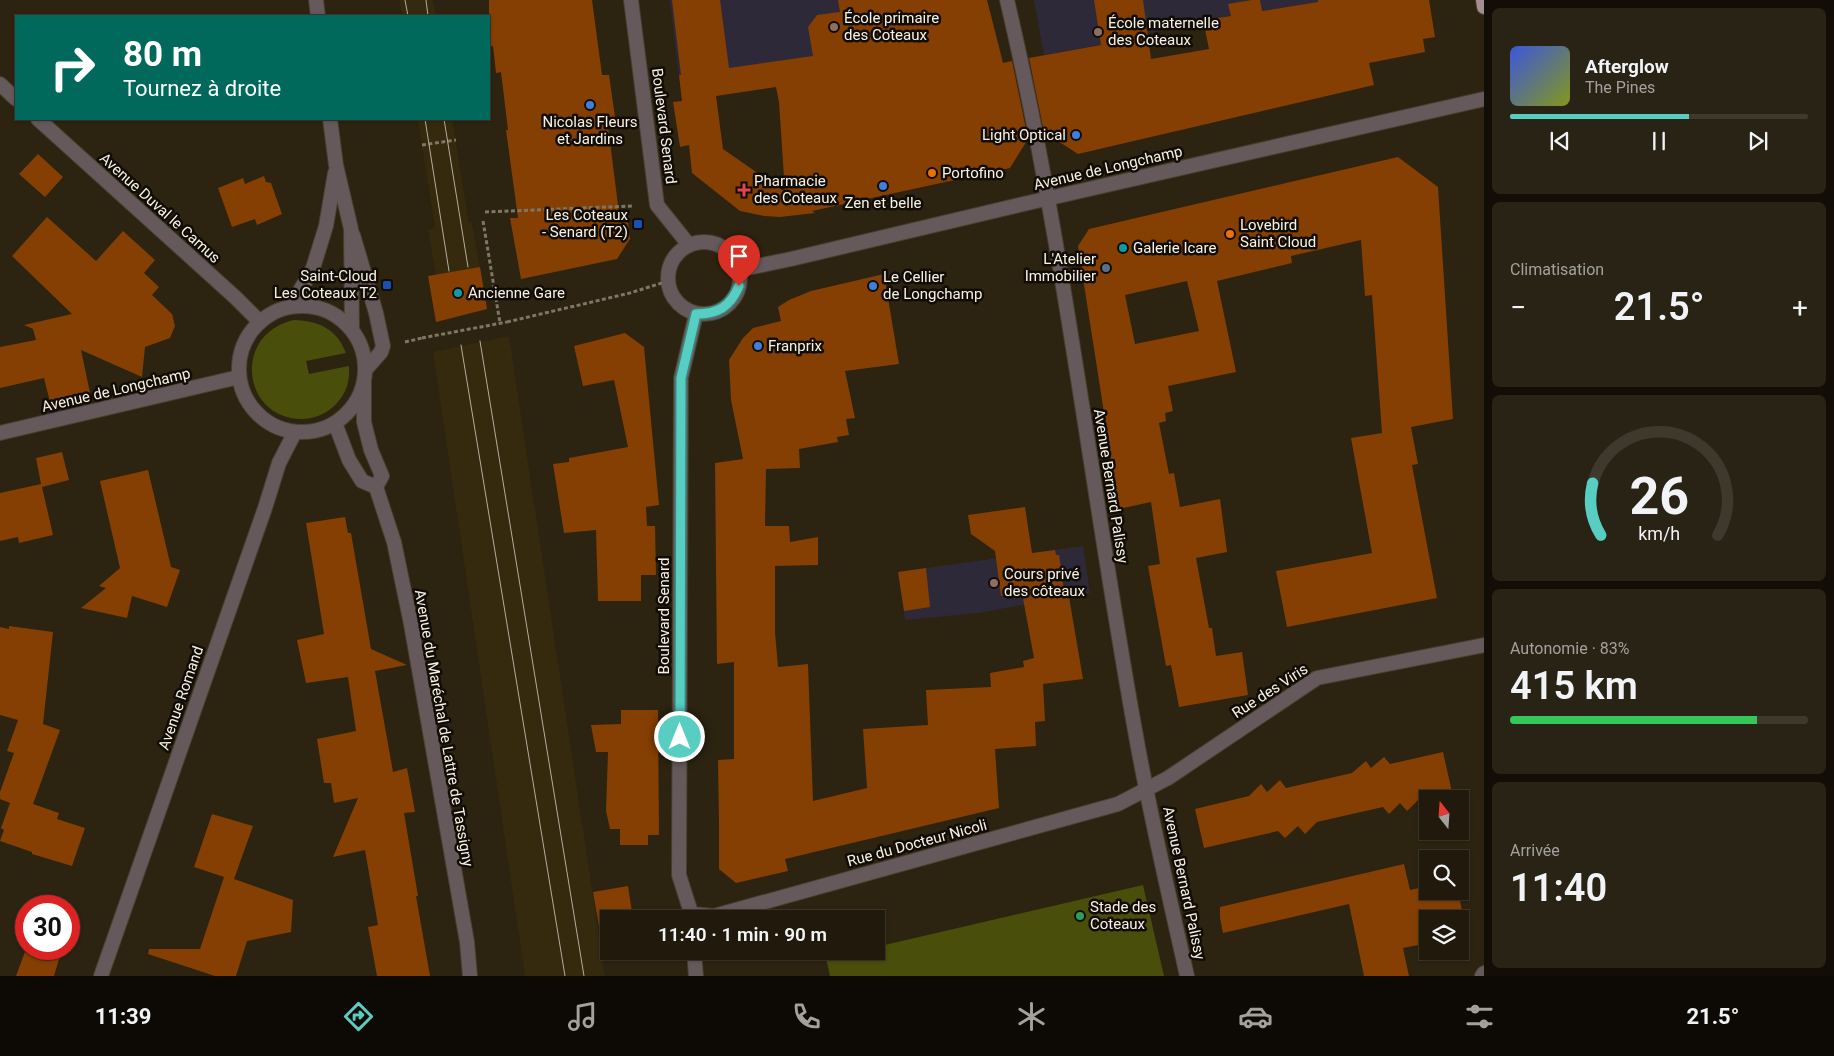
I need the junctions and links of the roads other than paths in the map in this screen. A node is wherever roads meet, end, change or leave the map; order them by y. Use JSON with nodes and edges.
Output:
{"nodes":[{"id":1,"x":316,"y":0,"type":"edge"},
{"id":2,"x":631,"y":0,"type":"edge"},
{"id":3,"x":1006,"y":0,"type":"edge"},
{"id":4,"x":1483,"y":0,"type":"edge"},
{"id":5,"x":1484,"y":7,"type":"edge"},
{"id":6,"x":318,"y":15,"type":"edge"},
{"id":7,"x":0,"y":84,"type":"edge"},
{"id":8,"x":15,"y":98,"type":"edge"},
{"id":9,"x":1484,"y":99,"type":"edge"},
{"id":10,"x":39,"y":120,"type":"edge"},
{"id":11,"x":330,"y":120,"type":"edge"},
{"id":12,"x":336,"y":165,"type":"junction"},
{"id":13,"x":1047,"y":199,"type":"junction"},
{"id":14,"x":351,"y":229,"type":"junction"},
{"id":15,"x":689,"y":245,"type":"junction"},
{"id":16,"x":738,"y":270,"type":"junction"},
{"id":17,"x":291,"y":306,"type":"junction"},
{"id":18,"x":696,"y":314,"type":"junction"},
{"id":19,"x":260,"y":322,"type":"junction"},
{"id":20,"x":352,"y":329,"type":"junction"},
{"id":21,"x":365,"y":376,"type":"junction"},
{"id":22,"x":239,"y":377,"type":"junction"},
{"id":23,"x":335,"y":423,"type":"junction"},
{"id":24,"x":295,"y":432,"type":"junction"},
{"id":25,"x":0,"y":433,"type":"edge"},
{"id":26,"x":376,"y":487,"type":"junction"},
{"id":27,"x":1484,"y":645,"type":"edge"},
{"id":28,"x":1147,"y":789,"type":"junction"},
{"id":29,"x":691,"y":910,"type":"edge"},
{"id":30,"x":733,"y":910,"type":"edge"},
{"id":31,"x":695,"y":960,"type":"edge"},
{"id":32,"x":100,"y":976,"type":"edge"},
{"id":33,"x":470,"y":976,"type":"edge"},
{"id":34,"x":696,"y":976,"type":"edge"},
{"id":35,"x":1187,"y":976,"type":"edge"}],
"edges":[{"from":1,"to":6,"type":"street"},
{"from":2,"to":15,"type":"street","name":"Boulevard Senard"},
{"from":3,"to":13,"type":"street","name":"Avenue Bernard Palissy"},
{"from":4,"to":5,"type":"main road"},
{"from":7,"to":8,"type":"street"},
{"from":9,"to":13,"type":"street","name":"Avenue de Longchamp"},
{"from":10,"to":19,"type":"street","name":"Avenue Duval le Camus"},
{"from":11,"to":12,"type":"street"},
{"from":12,"to":14,"type":"street"},
{"from":12,"to":17,"type":"street"},
{"from":13,"to":16,"type":"street","name":"Avenue de Longchamp"},
{"from":13,"to":28,"type":"street","name":"Avenue Bernard Palissy"},
{"from":14,"to":20,"type":"street"},
{"from":14,"to":21,"type":"street"},
{"from":15,"to":16,"type":"street"},
{"from":15,"to":18,"type":"street"},
{"from":16,"to":18,"type":"street"},
{"from":17,"to":19,"type":"street"},
{"from":17,"to":20,"type":"street"},
{"from":18,"to":29,"type":"street","name":"Boulevard Senard"},
{"from":19,"to":22,"type":"street"},
{"from":20,"to":21,"type":"street"},
{"from":21,"to":23,"type":"street"},
{"from":21,"to":26,"type":"street","name":"Avenue du Maréchal de Lattre de Tassigny"},
{"from":22,"to":24,"type":"street"},
{"from":22,"to":25,"type":"street","name":"Avenue de Longchamp"},
{"from":23,"to":24,"type":"street"},
{"from":23,"to":26,"type":"street"},
{"from":24,"to":32,"type":"street","name":"Avenue Romand"},
{"from":26,"to":33,"type":"street","name":"Avenue du Maréchal de Lattre de Tassigny"},
{"from":27,"to":28,"type":"street","name":"Rue des Viris"},
{"from":28,"to":30,"type":"street","name":"Rue du Docteur Nicoli"},
{"from":28,"to":35,"type":"street","name":"Avenue Bernard Palissy"},
{"from":31,"to":34,"type":"street"}]}
